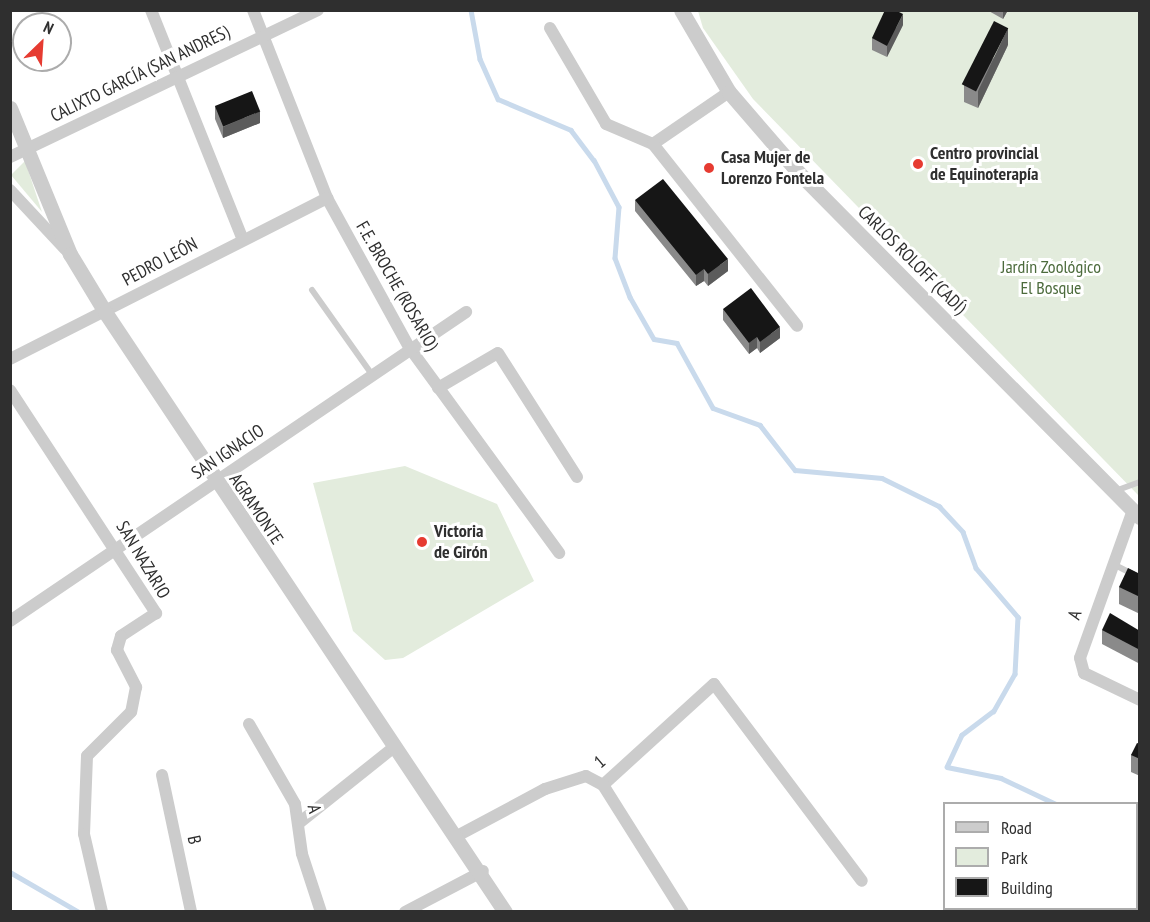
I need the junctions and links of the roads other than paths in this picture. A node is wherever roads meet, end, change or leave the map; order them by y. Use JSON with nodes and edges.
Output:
{"nodes":[{"id":1,"x":151,"y":10,"type":"edge"},
{"id":2,"x":253,"y":10,"type":"edge"},
{"id":3,"x":318,"y":10,"type":"edge"},
{"id":4,"x":681,"y":10,"type":"edge"},
{"id":5,"x":550,"y":28,"type":"dead end"},
{"id":6,"x":264,"y":34,"type":"junction"},
{"id":7,"x":178,"y":77,"type":"junction"},
{"id":8,"x":729,"y":92,"type":"junction"},
{"id":9,"x":10,"y":108,"type":"edge"},
{"id":10,"x":653,"y":144,"type":"junction"},
{"id":11,"x":29,"y":147,"type":"junction"},
{"id":12,"x":10,"y":157,"type":"edge"},
{"id":13,"x":10,"y":190,"type":"edge"},
{"id":14,"x":327,"y":198,"type":"junction"},
{"id":15,"x":242,"y":238,"type":"junction"},
{"id":16,"x":70,"y":254,"type":"junction"},
{"id":17,"x":312,"y":290,"type":"dead end"},
{"id":18,"x":105,"y":312,"type":"junction"},
{"id":19,"x":466,"y":312,"type":"dead end"},
{"id":20,"x":797,"y":326,"type":"dead end"},
{"id":21,"x":409,"y":347,"type":"junction"},
{"id":22,"x":10,"y":359,"type":"edge"},
{"id":23,"x":371,"y":373,"type":"junction"},
{"id":24,"x":438,"y":388,"type":"junction"},
{"id":25,"x":10,"y":390,"type":"edge"},
{"id":26,"x":577,"y":477,"type":"dead end"},
{"id":27,"x":1140,"y":482,"type":"edge"},
{"id":28,"x":215,"y":483,"type":"junction"},
{"id":29,"x":1114,"y":491,"type":"junction"},
{"id":30,"x":1136,"y":514,"type":"edge"},
{"id":31,"x":116,"y":547,"type":"junction"},
{"id":32,"x":559,"y":553,"type":"dead end"},
{"id":33,"x":1113,"y":564,"type":"junction"},
{"id":34,"x":1140,"y":578,"type":"edge"},
{"id":35,"x":10,"y":621,"type":"edge"},
{"id":36,"x":1140,"y":700,"type":"edge"},
{"id":37,"x":249,"y":724,"type":"dead end"},
{"id":38,"x":393,"y":748,"type":"junction"},
{"id":39,"x":162,"y":775,"type":"dead end"},
{"id":40,"x":603,"y":785,"type":"junction"},
{"id":41,"x":299,"y":824,"type":"junction"},
{"id":42,"x":457,"y":836,"type":"junction"},
{"id":43,"x":483,"y":870,"type":"junction"},
{"id":44,"x":862,"y":881,"type":"dead end"},
{"id":45,"x":102,"y":912,"type":"edge"},
{"id":46,"x":191,"y":912,"type":"edge"},
{"id":47,"x":321,"y":912,"type":"edge"},
{"id":48,"x":405,"y":912,"type":"edge"},
{"id":49,"x":505,"y":912,"type":"edge"},
{"id":50,"x":683,"y":912,"type":"edge"}],
"edges":[{"from":1,"to":7,"type":"street"},
{"from":2,"to":6,"type":"street","name":"F.E. BROCHE (ROSARIO)"},
{"from":3,"to":6,"type":"street","name":"CALIXTO GARCÍA (SAN ANDRES)"},
{"from":4,"to":8,"type":"street","name":"CARLOS ROLOFF (CADÍ)"},
{"from":5,"to":10,"type":"street"},
{"from":6,"to":7,"type":"street","name":"CALIXTO GARCÍA (SAN ANDRES)"},
{"from":6,"to":14,"type":"street","name":"F.E. BROCHE (ROSARIO)"},
{"from":7,"to":11,"type":"street","name":"CALIXTO GARCÍA (SAN ANDRES)"},
{"from":7,"to":15,"type":"street"},
{"from":8,"to":10,"type":"street"},
{"from":8,"to":29,"type":"street","name":"CARLOS ROLOFF (CADÍ)"},
{"from":9,"to":11,"type":"street","name":"AGRAMONTE"},
{"from":10,"to":20,"type":"street"},
{"from":11,"to":12,"type":"street","name":"CALIXTO GARCÍA (SAN ANDRES)"},
{"from":11,"to":16,"type":"street","name":"AGRAMONTE"},
{"from":13,"to":16,"type":"street"},
{"from":14,"to":15,"type":"street","name":"PEDRO LEÓN"},
{"from":14,"to":21,"type":"street","name":"F.E. BROCHE (ROSARIO)"},
{"from":15,"to":18,"type":"street","name":"PEDRO LEÓN"},
{"from":16,"to":18,"type":"street","name":"AGRAMONTE"},
{"from":17,"to":23,"type":"lane"},
{"from":18,"to":22,"type":"street","name":"PEDRO LEÓN"},
{"from":18,"to":28,"type":"street","name":"AGRAMONTE"},
{"from":19,"to":21,"type":"street","name":"SAN IGNACIO"},
{"from":21,"to":23,"type":"street","name":"SAN IGNACIO"},
{"from":21,"to":24,"type":"street","name":"F.E. BROCHE (ROSARIO)"},
{"from":23,"to":28,"type":"street","name":"SAN IGNACIO"},
{"from":24,"to":26,"type":"street"},
{"from":24,"to":32,"type":"street","name":"F.E. BROCHE (ROSARIO)"},
{"from":25,"to":31,"type":"street","name":"SAN NAZARIO"},
{"from":27,"to":29,"type":"lane"},
{"from":28,"to":31,"type":"street","name":"SAN IGNACIO"},
{"from":28,"to":38,"type":"street","name":"AGRAMONTE"},
{"from":29,"to":30,"type":"street","name":"CARLOS ROLOFF (CADÍ)"},
{"from":30,"to":33,"type":"street","name":"A"},
{"from":31,"to":35,"type":"street","name":"SAN IGNACIO"},
{"from":31,"to":45,"type":"street","name":"SAN NAZARIO"},
{"from":33,"to":34,"type":"lane"},
{"from":33,"to":36,"type":"street","name":"A"},
{"from":37,"to":41,"type":"street","name":"A"},
{"from":38,"to":41,"type":"street"},
{"from":38,"to":42,"type":"street","name":"AGRAMONTE"},
{"from":39,"to":46,"type":"street","name":"B"},
{"from":40,"to":42,"type":"street","name":"1"},
{"from":40,"to":44,"type":"street","name":"1"},
{"from":40,"to":50,"type":"street"},
{"from":41,"to":47,"type":"street","name":"A"},
{"from":42,"to":43,"type":"street","name":"AGRAMONTE"},
{"from":43,"to":48,"type":"street"},
{"from":43,"to":49,"type":"street","name":"AGRAMONTE"}]}
